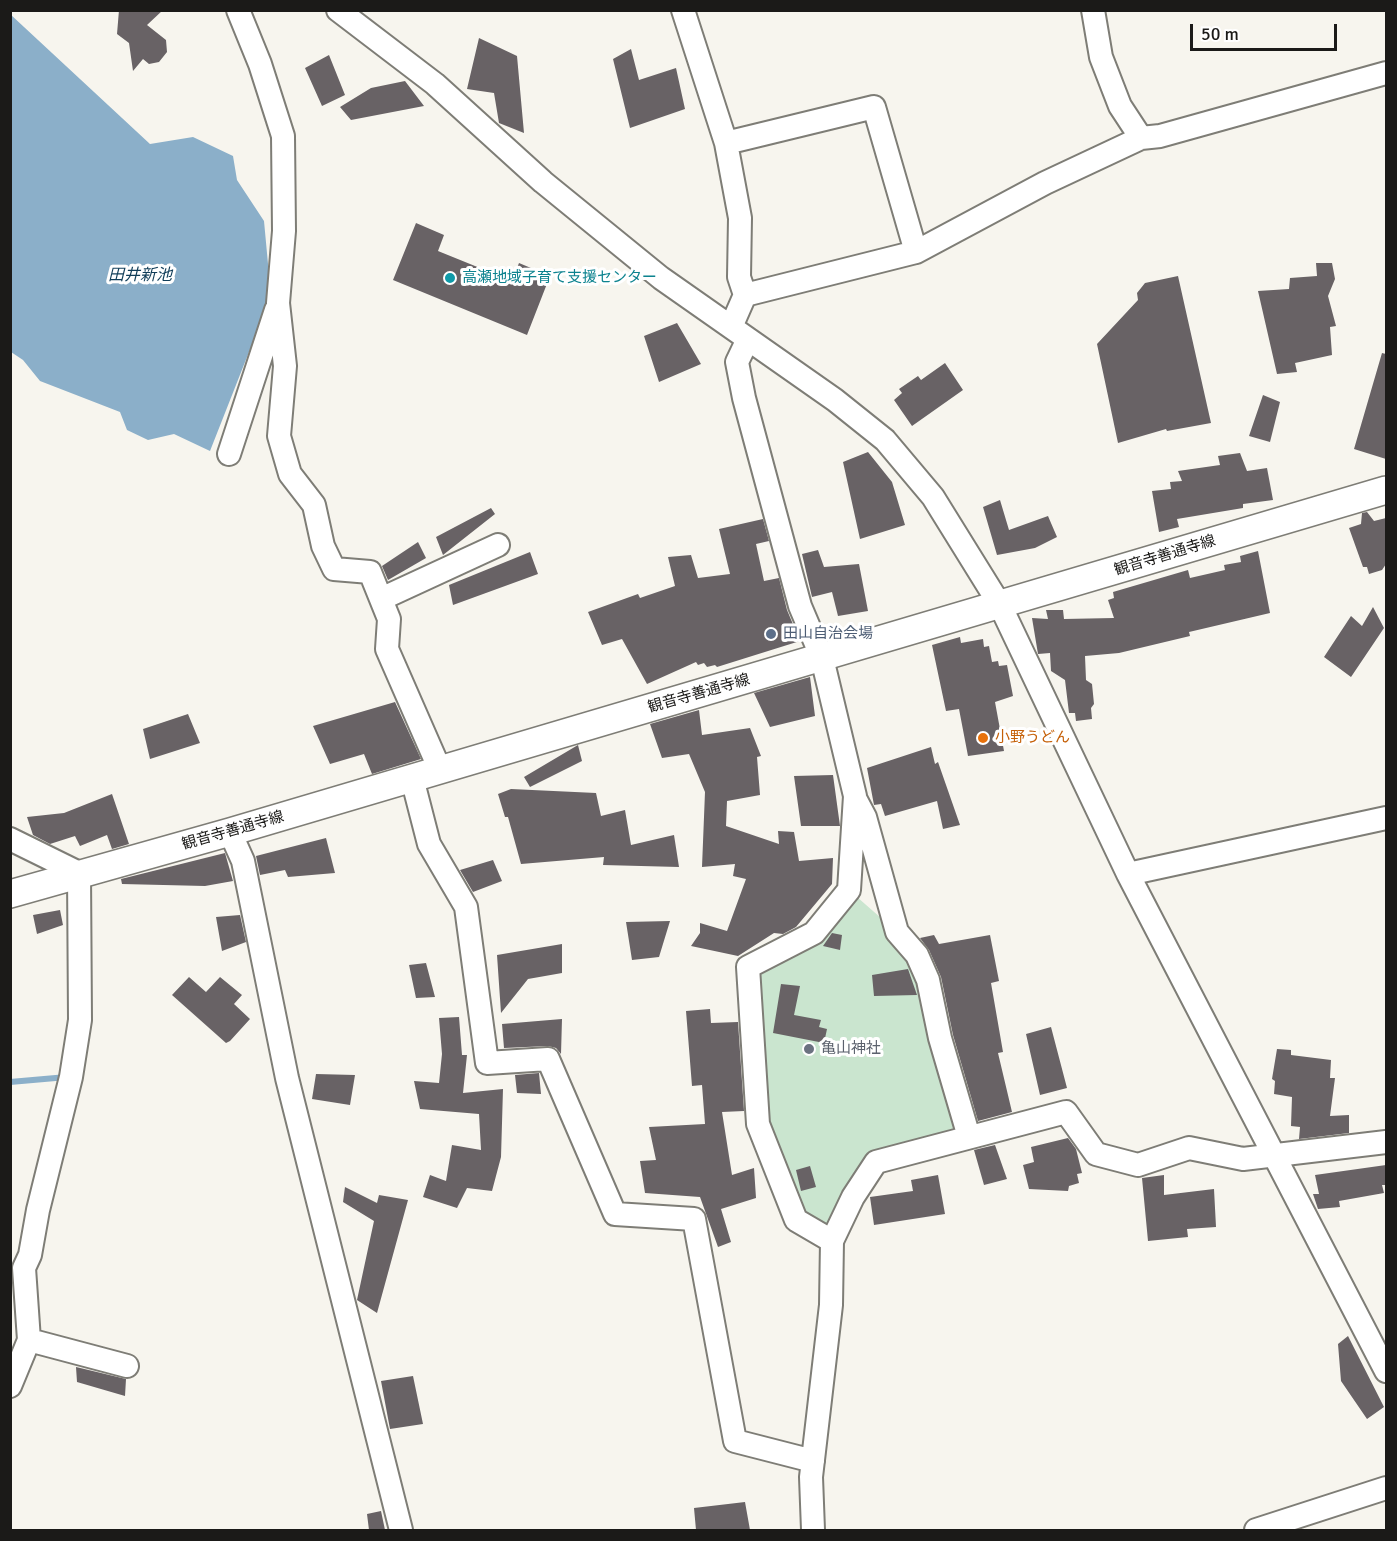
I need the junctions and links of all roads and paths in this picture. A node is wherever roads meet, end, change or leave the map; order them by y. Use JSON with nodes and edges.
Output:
{"nodes":[{"id":1,"x":238,"y":10,"type":"edge"},
{"id":2,"x":338,"y":10,"type":"edge"},
{"id":3,"x":683,"y":10,"type":"edge"},
{"id":4,"x":1093,"y":10,"type":"edge"},
{"id":5,"x":1386,"y":73,"type":"edge"},
{"id":6,"x":1142,"y":138,"type":"junction"},
{"id":7,"x":726,"y":143,"type":"junction"},
{"id":8,"x":915,"y":252,"type":"junction"},
{"id":9,"x":745,"y":295,"type":"junction"},
{"id":10,"x":278,"y":303,"type":"junction"},
{"id":11,"x":739,"y":333,"type":"junction"},
{"id":12,"x":229,"y":454,"type":"dead end"},
{"id":13,"x":1386,"y":490,"type":"edge"},
{"id":14,"x":498,"y":545,"type":"dead end"},
{"id":15,"x":381,"y":599,"type":"junction"},
{"id":16,"x":1000,"y":605,"type":"junction"},
{"id":17,"x":822,"y":658,"type":"junction"},
{"id":18,"x":440,"y":770,"type":"junction"},
{"id":19,"x":412,"y":778,"type":"junction"},
{"id":20,"x":855,"y":796,"type":"junction"},
{"id":21,"x":1386,"y":818,"type":"edge"},
{"id":22,"x":230,"y":832,"type":"junction"},
{"id":23,"x":10,"y":839,"type":"edge"},
{"id":24,"x":79,"y":873,"type":"junction"},
{"id":25,"x":1128,"y":874,"type":"junction"},
{"id":26,"x":10,"y":894,"type":"edge"},
{"id":27,"x":969,"y":1137,"type":"junction"},
{"id":28,"x":1386,"y":1142,"type":"edge"},
{"id":29,"x":1276,"y":1157,"type":"junction"},
{"id":30,"x":832,"y":1242,"type":"junction"},
{"id":31,"x":29,"y":1340,"type":"junction"},
{"id":32,"x":126,"y":1366,"type":"dead end"},
{"id":33,"x":1386,"y":1371,"type":"edge"},
{"id":34,"x":10,"y":1386,"type":"edge"},
{"id":35,"x":813,"y":1461,"type":"junction"},
{"id":36,"x":1386,"y":1488,"type":"edge"},
{"id":37,"x":401,"y":1530,"type":"edge"},
{"id":38,"x":813,"y":1530,"type":"edge"},
{"id":39,"x":1256,"y":1530,"type":"edge"}],
"edges":[{"from":1,"to":10,"type":"street"},
{"from":2,"to":11,"type":"street"},
{"from":3,"to":7,"type":"street"},
{"from":4,"to":6,"type":"street"},
{"from":5,"to":6,"type":"street"},
{"from":6,"to":8,"type":"street"},
{"from":7,"to":8,"type":"street"},
{"from":7,"to":9,"type":"street"},
{"from":8,"to":9,"type":"street"},
{"from":9,"to":11,"type":"street"},
{"from":10,"to":12,"type":"street"},
{"from":10,"to":15,"type":"street"},
{"from":11,"to":16,"type":"street"},
{"from":11,"to":17,"type":"street"},
{"from":13,"to":16,"type":"main road","name":"観音寺善通寺線"},
{"from":14,"to":15,"type":"street"},
{"from":15,"to":18,"type":"street"},
{"from":16,"to":17,"type":"main road","name":"観音寺善通寺線"},
{"from":16,"to":25,"type":"street"},
{"from":17,"to":18,"type":"main road","name":"観音寺善通寺線"},
{"from":17,"to":20,"type":"street"},
{"from":18,"to":19,"type":"main road","name":"観音寺善通寺線"},
{"from":19,"to":22,"type":"main road","name":"観音寺善通寺線"},
{"from":19,"to":35,"type":"street"},
{"from":20,"to":27,"type":"street"},
{"from":20,"to":30,"type":"street"},
{"from":21,"to":25,"type":"street"},
{"from":22,"to":24,"type":"main road","name":"観音寺善通寺線"},
{"from":22,"to":37,"type":"street"},
{"from":23,"to":24,"type":"street"},
{"from":24,"to":26,"type":"main road","name":"観音寺善通寺線"},
{"from":24,"to":31,"type":"street"},
{"from":25,"to":29,"type":"street"},
{"from":27,"to":29,"type":"street"},
{"from":27,"to":30,"type":"street"},
{"from":28,"to":29,"type":"street"},
{"from":29,"to":33,"type":"street"},
{"from":30,"to":35,"type":"street"},
{"from":31,"to":32,"type":"street"},
{"from":31,"to":34,"type":"street"},
{"from":35,"to":38,"type":"street"},
{"from":36,"to":39,"type":"street"}]}
